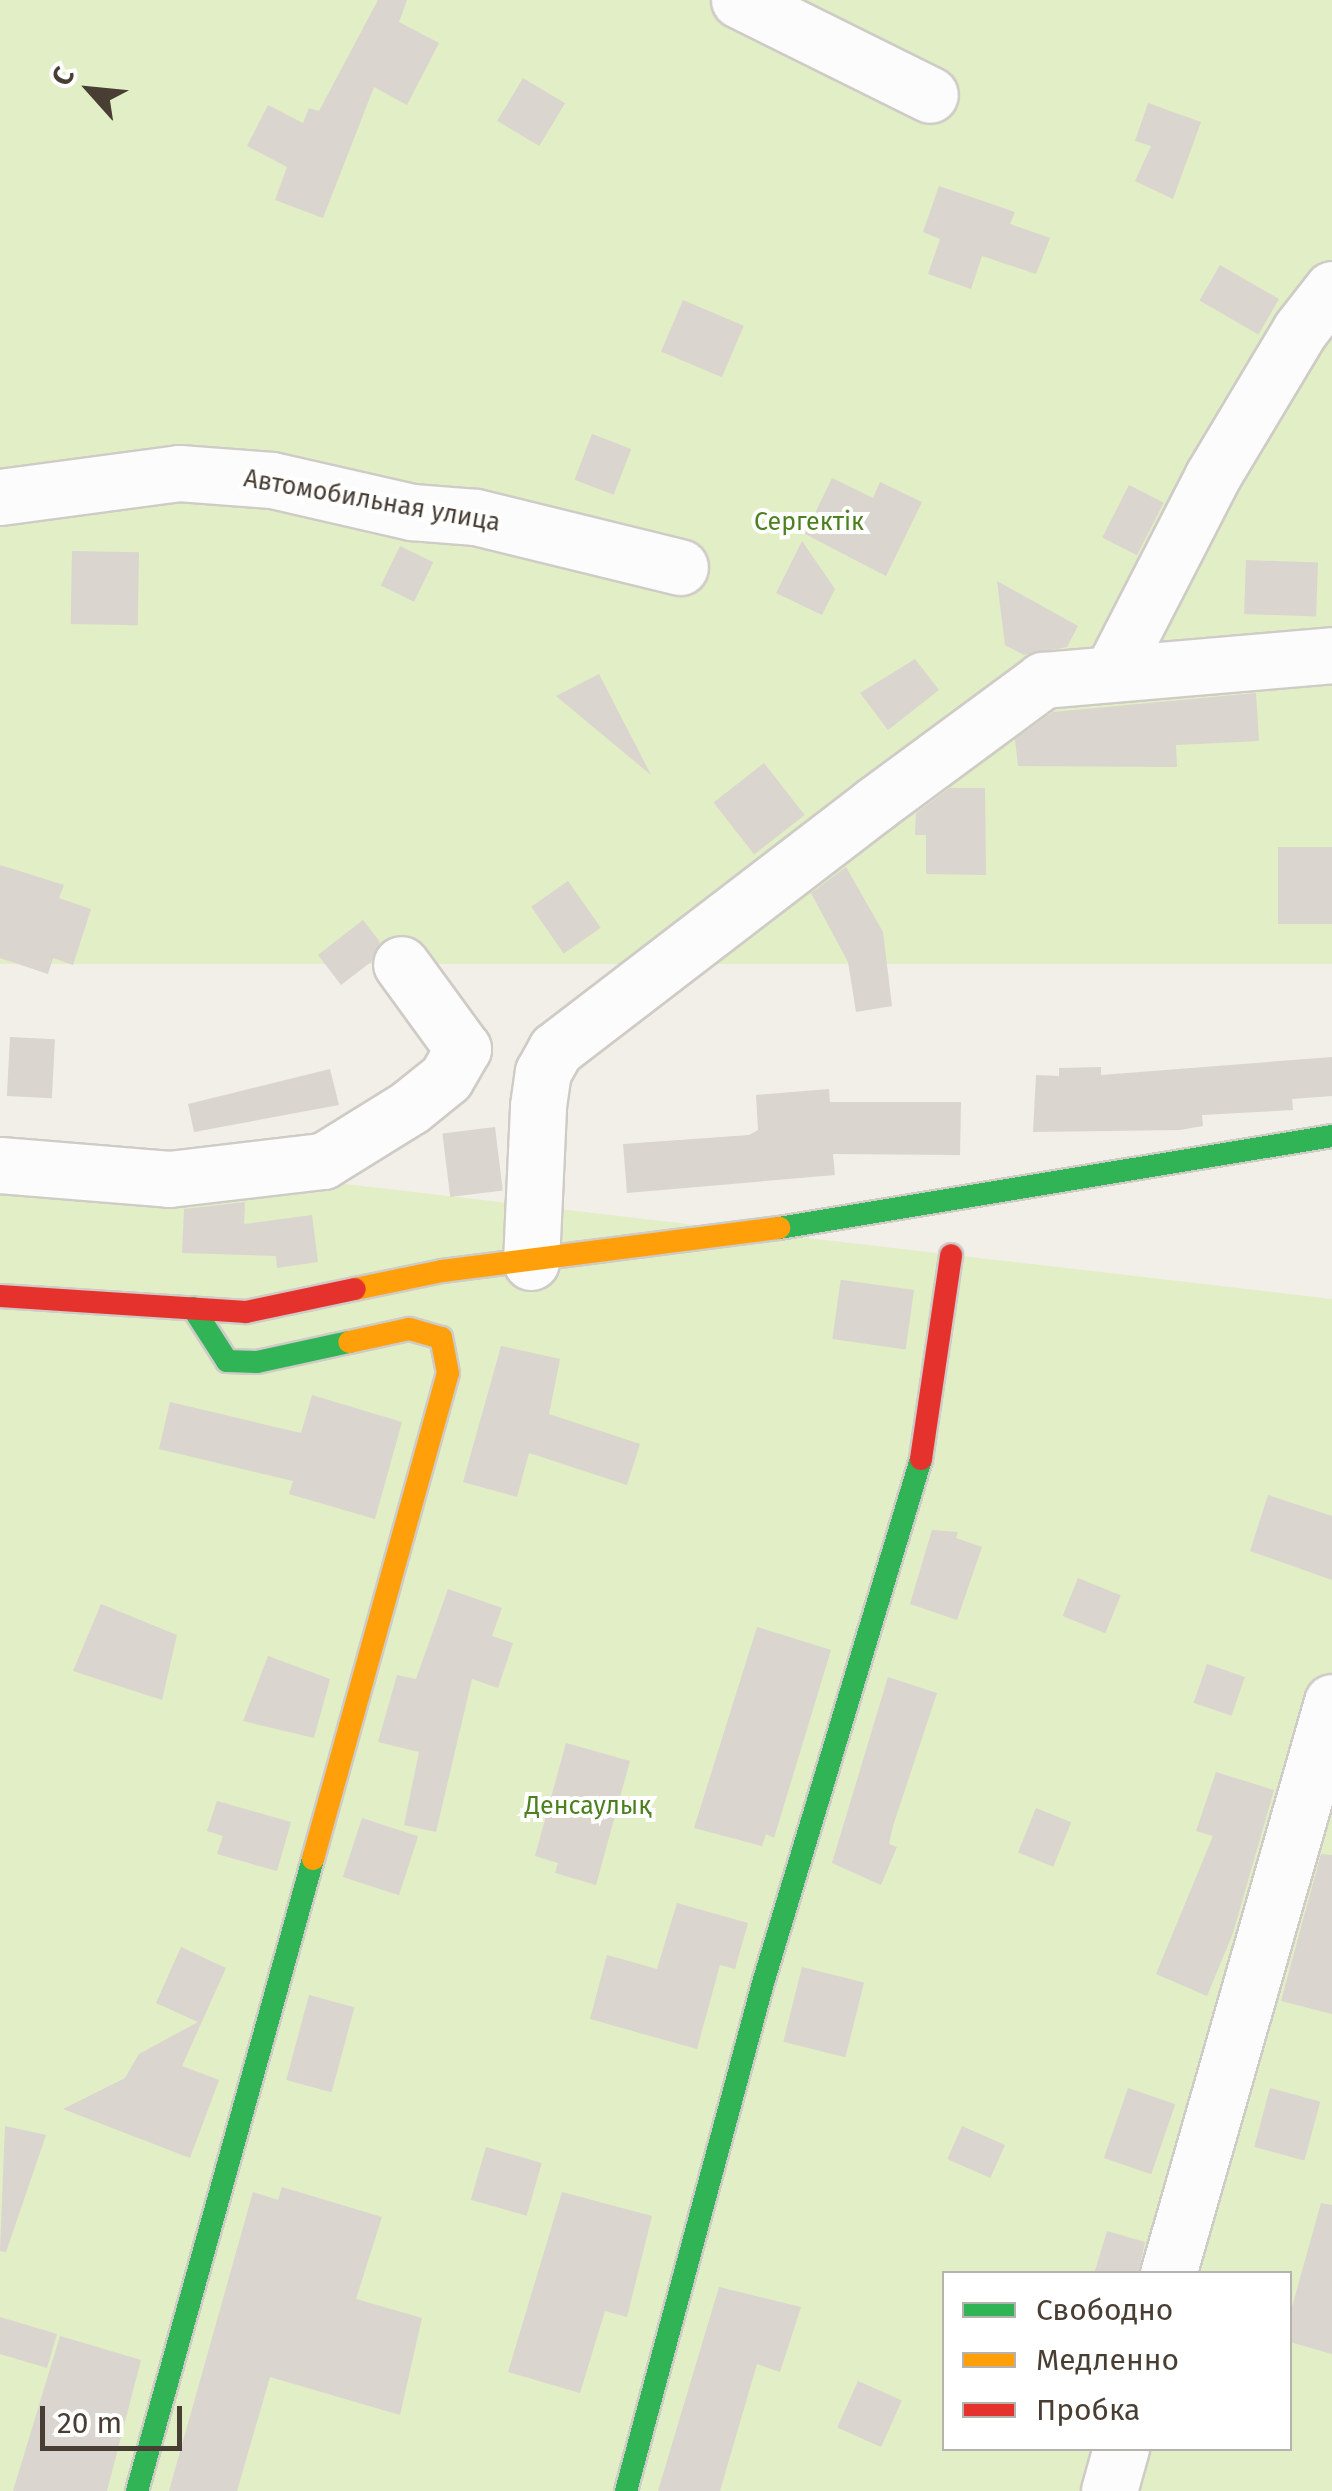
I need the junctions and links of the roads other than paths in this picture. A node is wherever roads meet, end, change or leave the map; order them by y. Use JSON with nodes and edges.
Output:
{"nodes":[{"id":1,"x":739,"y":0,"type":"edge"},
{"id":2,"x":930,"y":95,"type":"dead end"},
{"id":3,"x":1332,"y":289,"type":"edge"},
{"id":4,"x":0,"y":497,"type":"edge"},
{"id":5,"x":680,"y":567,"type":"dead end"},
{"id":6,"x":1332,"y":656,"type":"edge"},
{"id":7,"x":1094,"y":672,"type":"junction"},
{"id":8,"x":401,"y":964,"type":"dead end"},
{"id":9,"x":1332,"y":1136,"type":"edge"},
{"id":10,"x":0,"y":1165,"type":"edge"},
{"id":11,"x":951,"y":1255,"type":"dead end"},
{"id":12,"x":530,"y":1262,"type":"junction"},
{"id":13,"x":0,"y":1296,"type":"edge"},
{"id":14,"x":192,"y":1308,"type":"junction"},
{"id":15,"x":1332,"y":1702,"type":"edge"},
{"id":16,"x":1169,"y":2271,"type":"edge"},
{"id":17,"x":1119,"y":2451,"type":"edge"},
{"id":18,"x":137,"y":2491,"type":"edge"},
{"id":19,"x":626,"y":2491,"type":"edge"},
{"id":20,"x":1109,"y":2491,"type":"edge"}],
"edges":[{"from":1,"to":2,"type":"street"},
{"from":3,"to":7,"type":"street"},
{"from":4,"to":5,"type":"street","name":"Автомобильная улица"},
{"from":6,"to":7,"type":"street"},
{"from":7,"to":12,"type":"street"},
{"from":8,"to":10,"type":"street"},
{"from":9,"to":12,"type":"street"},
{"from":11,"to":19,"type":"street"},
{"from":12,"to":14,"type":"street"},
{"from":13,"to":14,"type":"street"},
{"from":14,"to":18,"type":"street"},
{"from":15,"to":16,"type":"street"},
{"from":17,"to":20,"type":"street"}]}
